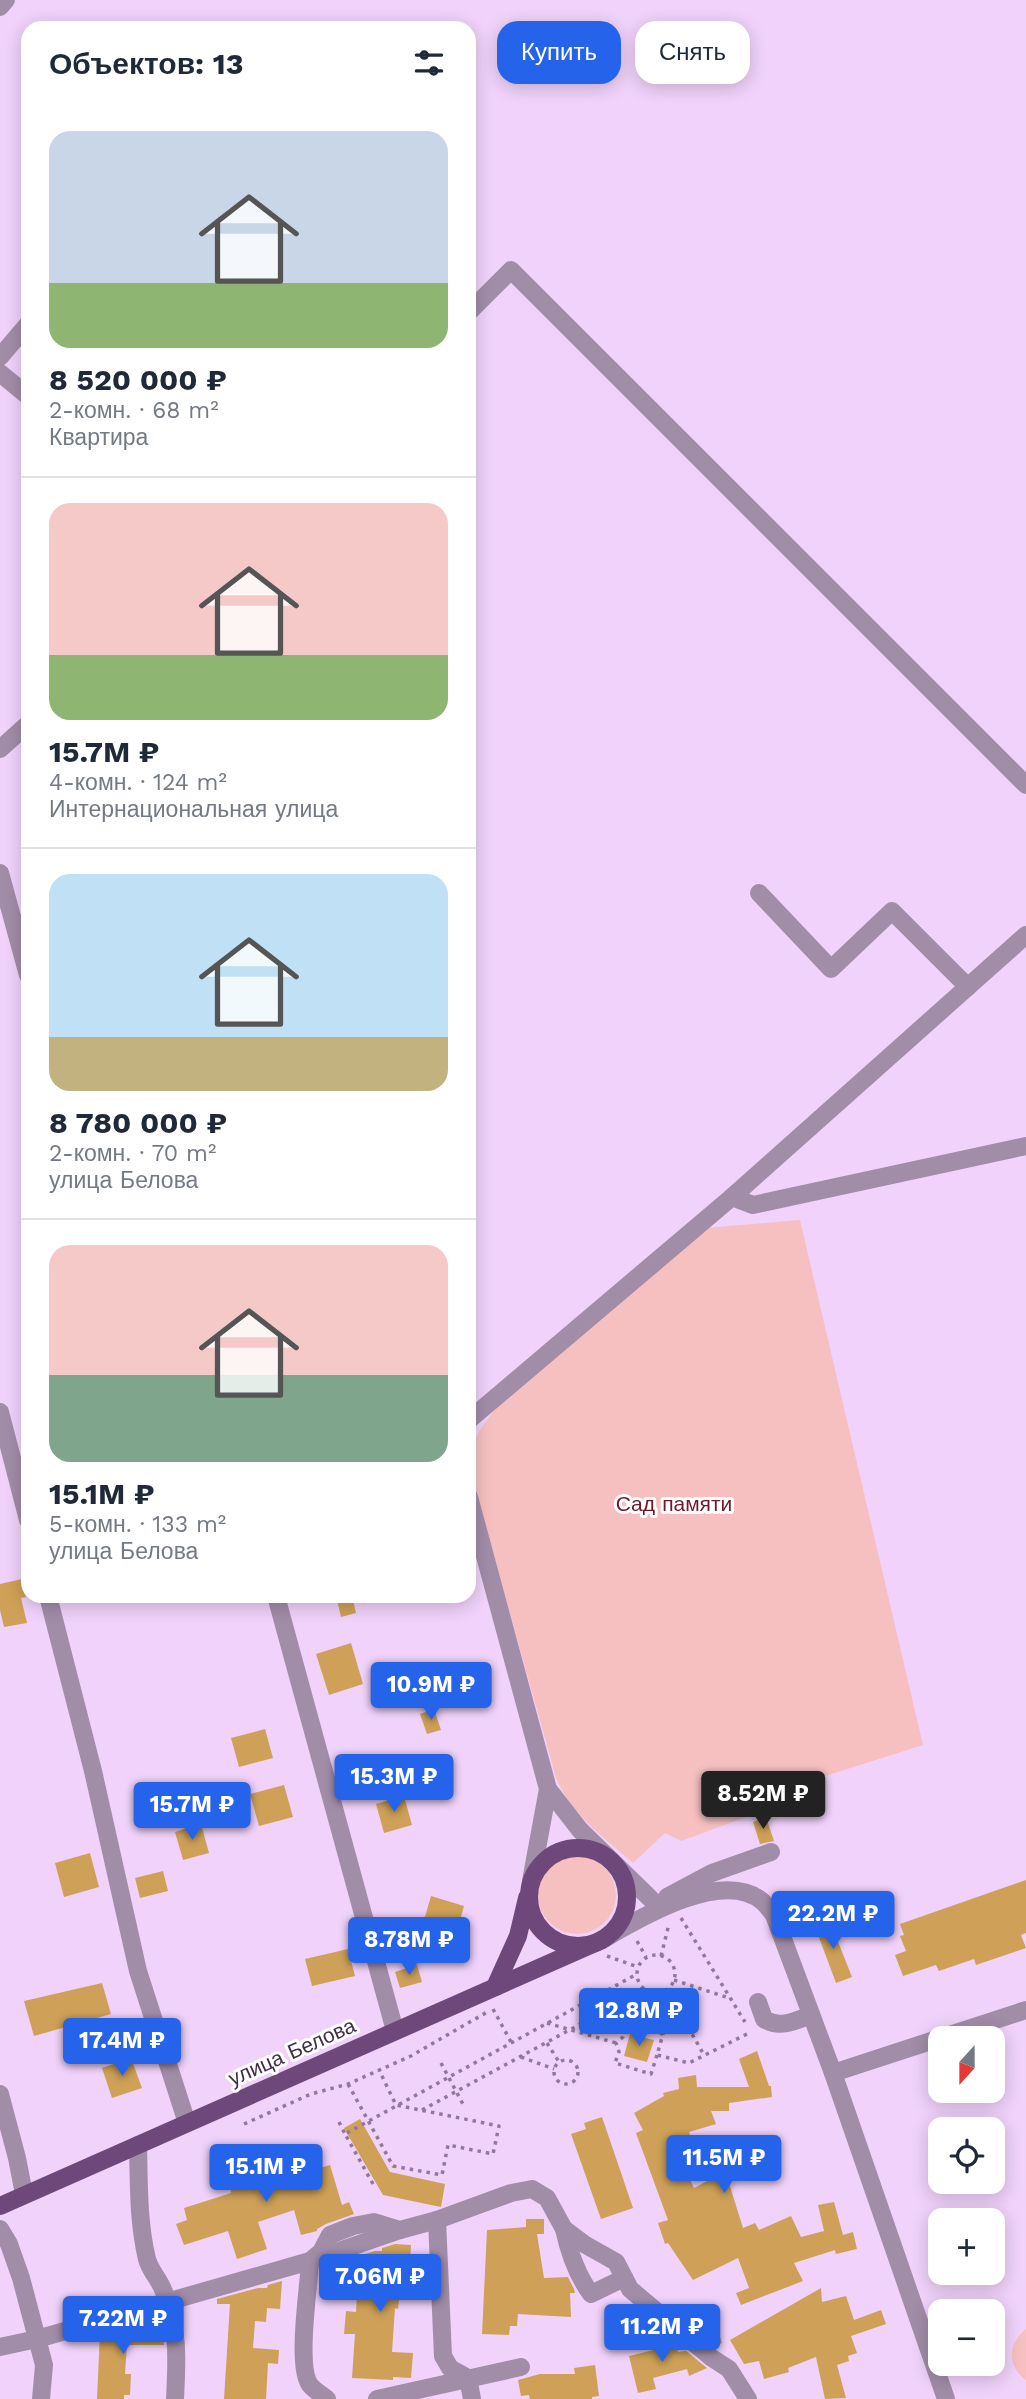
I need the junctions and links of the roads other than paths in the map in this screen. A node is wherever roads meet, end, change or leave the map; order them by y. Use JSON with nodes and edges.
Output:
{"nodes":[{"id":1,"x":6,"y":0,"type":"edge"},
{"id":2,"x":0,"y":7,"type":"edge"},
{"id":3,"x":476,"y":305,"type":"edge"},
{"id":4,"x":21,"y":332,"type":"edge"},
{"id":5,"x":0,"y":357,"type":"edge"},
{"id":6,"x":0,"y":373,"type":"edge"},
{"id":7,"x":21,"y":390,"type":"edge"},
{"id":8,"x":21,"y":730,"type":"edge"},
{"id":9,"x":0,"y":749,"type":"edge"},
{"id":10,"x":1026,"y":785,"type":"edge"},
{"id":11,"x":0,"y":873,"type":"edge"},
{"id":12,"x":758,"y":892,"type":"dead end"},
{"id":13,"x":1026,"y":935,"type":"edge"},
{"id":14,"x":21,"y":950,"type":"edge"},
{"id":15,"x":968,"y":987,"type":"junction"},
{"id":16,"x":1026,"y":1146,"type":"edge"},
{"id":17,"x":732,"y":1197,"type":"junction"},
{"id":18,"x":0,"y":1412,"type":"edge"},
{"id":19,"x":476,"y":1414,"type":"edge"},
{"id":20,"x":21,"y":1493,"type":"edge"},
{"id":21,"x":476,"y":1523,"type":"edge"},
{"id":22,"x":50,"y":1603,"type":"edge"},
{"id":23,"x":278,"y":1603,"type":"edge"},
{"id":24,"x":548,"y":1789,"type":"junction"},
{"id":25,"x":771,"y":1852,"type":"dead end"},
{"id":26,"x":608,"y":1858,"type":"junction"},
{"id":27,"x":531,"y":1881,"type":"junction"},
{"id":28,"x":663,"y":1907,"type":"junction"},
{"id":29,"x":599,"y":1946,"type":"junction"},
{"id":30,"x":499,"y":1995,"type":"junction"},
{"id":31,"x":758,"y":2002,"type":"dead end"},
{"id":32,"x":1026,"y":2010,"type":"edge"},
{"id":33,"x":811,"y":2015,"type":"junction"},
{"id":34,"x":395,"y":2031,"type":"junction"},
{"id":35,"x":833,"y":2073,"type":"junction"},
{"id":36,"x":0,"y":2094,"type":"edge"},
{"id":37,"x":187,"y":2123,"type":"junction"},
{"id":38,"x":138,"y":2145,"type":"junction"},
{"id":39,"x":24,"y":2194,"type":"junction"},
{"id":40,"x":0,"y":2206,"type":"edge"},
{"id":41,"x":437,"y":2220,"type":"junction"},
{"id":42,"x":0,"y":2229,"type":"edge"},
{"id":43,"x":564,"y":2229,"type":"junction"},
{"id":44,"x":310,"y":2261,"type":"junction"},
{"id":45,"x":624,"y":2278,"type":"junction"},
{"id":46,"x":168,"y":2301,"type":"junction"},
{"id":47,"x":37,"y":2339,"type":"junction"},
{"id":48,"x":0,"y":2347,"type":"edge"},
{"id":49,"x":521,"y":2367,"type":"dead end"},
{"id":50,"x":468,"y":2378,"type":"junction"},
{"id":51,"x":41,"y":2399,"type":"edge"},
{"id":52,"x":175,"y":2399,"type":"edge"},
{"id":53,"x":327,"y":2399,"type":"edge"},
{"id":54,"x":377,"y":2399,"type":"edge"},
{"id":55,"x":472,"y":2399,"type":"edge"},
{"id":56,"x":748,"y":2399,"type":"edge"},
{"id":57,"x":946,"y":2399,"type":"edge"}],
"edges":[{"from":1,"to":2,"type":"street"},
{"from":3,"to":10,"type":"street"},
{"from":4,"to":5,"type":"street"},
{"from":6,"to":7,"type":"street"},
{"from":8,"to":9,"type":"street"},
{"from":11,"to":14,"type":"street"},
{"from":12,"to":15,"type":"street"},
{"from":13,"to":15,"type":"street"},
{"from":15,"to":17,"type":"street"},
{"from":16,"to":17,"type":"street"},
{"from":17,"to":19,"type":"street"},
{"from":18,"to":20,"type":"street"},
{"from":21,"to":24,"type":"street"},
{"from":22,"to":37,"type":"street"},
{"from":23,"to":34,"type":"street"},
{"from":24,"to":26,"type":"street"},
{"from":24,"to":27,"type":"street"},
{"from":25,"to":28,"type":"street"},
{"from":26,"to":27,"type":"main road"},
{"from":26,"to":28,"type":"street"},
{"from":26,"to":29,"type":"main road"},
{"from":27,"to":29,"type":"main road"},
{"from":27,"to":30,"type":"main road"},
{"from":28,"to":29,"type":"street"},
{"from":28,"to":33,"type":"street"},
{"from":29,"to":30,"type":"main road","name":"улица Белова"},
{"from":30,"to":34,"type":"main road","name":"улица Белова"},
{"from":31,"to":33,"type":"street"},
{"from":32,"to":35,"type":"street"},
{"from":33,"to":35,"type":"street"},
{"from":34,"to":37,"type":"main road","name":"улица Белова"},
{"from":35,"to":57,"type":"street"},
{"from":36,"to":39,"type":"street"},
{"from":37,"to":38,"type":"main road","name":"улица Белова"},
{"from":38,"to":39,"type":"main road","name":"улица Белова"},
{"from":38,"to":46,"type":"street"},
{"from":39,"to":40,"type":"main road","name":"улица Белова"},
{"from":41,"to":43,"type":"street"},
{"from":41,"to":44,"type":"street"},
{"from":41,"to":50,"type":"street"},
{"from":42,"to":47,"type":"street"},
{"from":43,"to":45,"type":"street"},
{"from":43,"to":45,"type":"street"},
{"from":44,"to":46,"type":"street"},
{"from":44,"to":53,"type":"street"},
{"from":45,"to":56,"type":"street"},
{"from":46,"to":47,"type":"street"},
{"from":46,"to":52,"type":"street"},
{"from":47,"to":48,"type":"street"},
{"from":47,"to":51,"type":"street"},
{"from":49,"to":50,"type":"street"},
{"from":50,"to":54,"type":"street"},
{"from":50,"to":55,"type":"street"}]}
